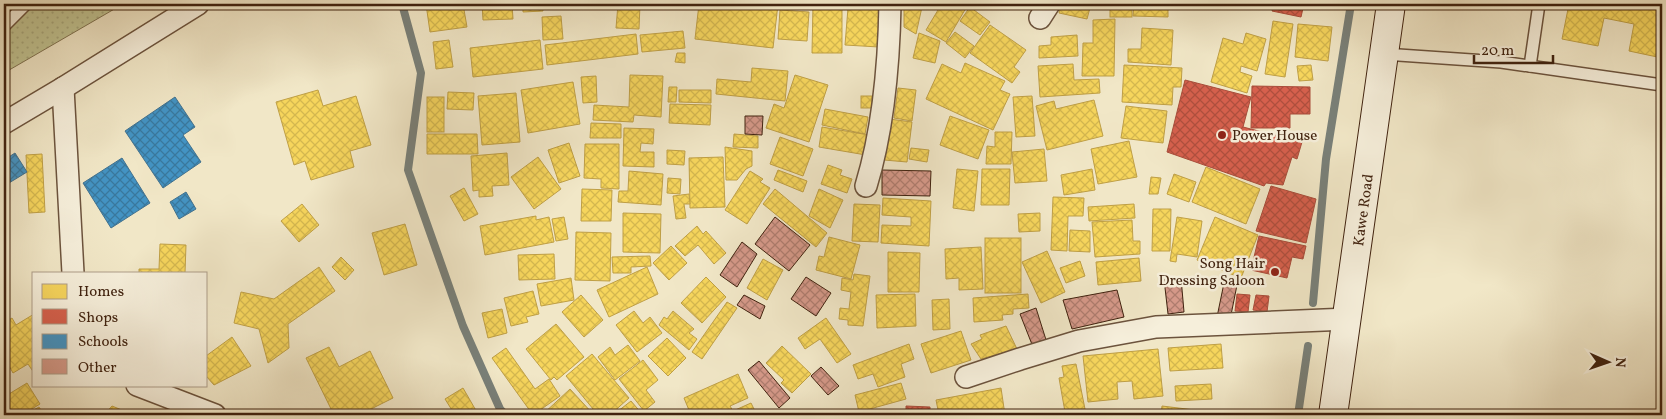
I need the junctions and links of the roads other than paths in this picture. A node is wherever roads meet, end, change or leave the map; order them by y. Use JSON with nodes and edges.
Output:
{"nodes":[{"id":1,"x":26,"y":4,"type":"edge"},
{"id":2,"x":198,"y":4,"type":"edge"},
{"id":3,"x":890,"y":4,"type":"edge"},
{"id":4,"x":1390,"y":4,"type":"edge"},
{"id":5,"x":1539,"y":4,"type":"edge"},
{"id":6,"x":4,"y":26,"type":"edge"},
{"id":7,"x":1384,"y":54,"type":"junction"},
{"id":8,"x":1530,"y":66,"type":"junction"},
{"id":9,"x":1662,"y":85,"type":"edge"},
{"id":10,"x":63,"y":88,"type":"junction"},
{"id":11,"x":4,"y":123,"type":"edge"},
{"id":12,"x":866,"y":186,"type":"dead end"},
{"id":13,"x":74,"y":272,"type":"edge"},
{"id":14,"x":1348,"y":319,"type":"junction"},
{"id":15,"x":966,"y":377,"type":"dead end"},
{"id":16,"x":141,"y":386,"type":"edge"},
{"id":17,"x":215,"y":415,"type":"edge"},
{"id":18,"x":1333,"y":415,"type":"edge"}],
"edges":[{"from":1,"to":6,"type":"lane"},
{"from":2,"to":10,"type":"street"},
{"from":3,"to":12,"type":"street"},
{"from":4,"to":7,"type":"main road","name":"Kawe Road"},
{"from":5,"to":8,"type":"lane"},
{"from":7,"to":8,"type":"lane"},
{"from":7,"to":14,"type":"main road","name":"Kawe Road"},
{"from":8,"to":9,"type":"lane"},
{"from":10,"to":11,"type":"street"},
{"from":10,"to":13,"type":"street"},
{"from":14,"to":15,"type":"street"},
{"from":14,"to":18,"type":"main road","name":"Kawe Road"},
{"from":16,"to":17,"type":"street"}]}
